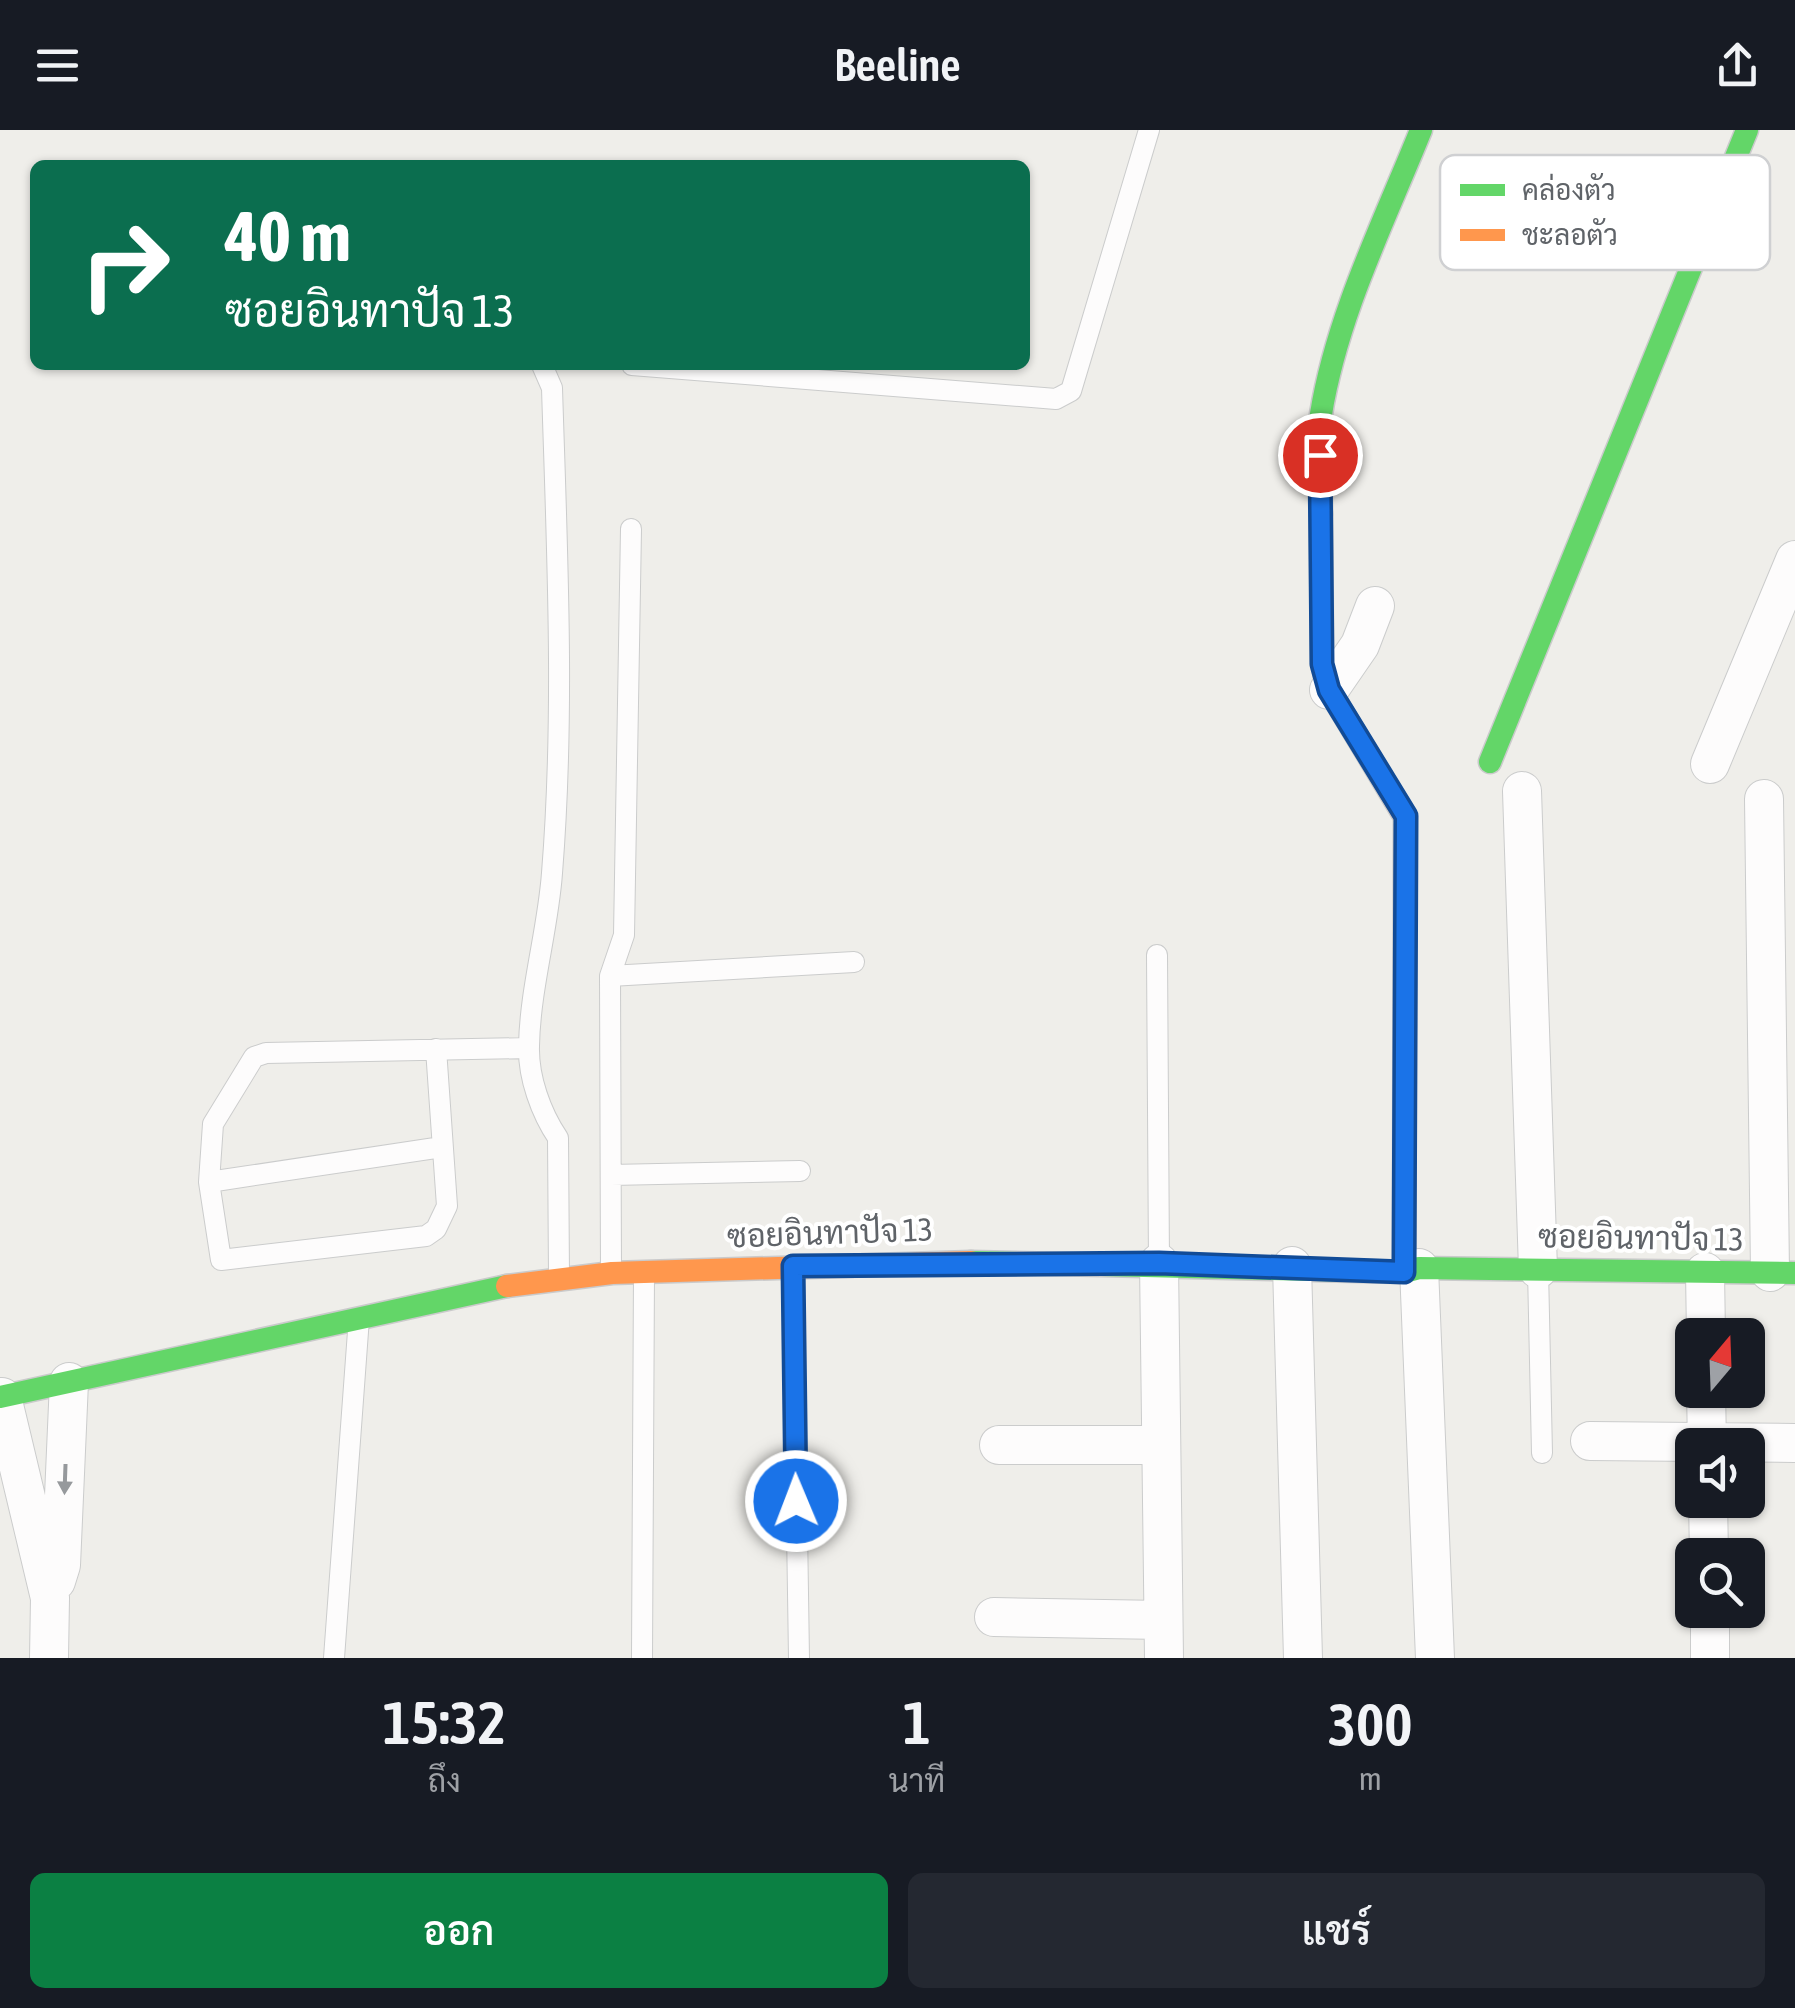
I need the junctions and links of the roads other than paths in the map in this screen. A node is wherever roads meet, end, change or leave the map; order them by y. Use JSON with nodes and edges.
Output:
{"nodes":[{"id":1,"x":1149,"y":130,"type":"edge"},
{"id":2,"x":1421,"y":130,"type":"edge"},
{"id":3,"x":1748,"y":130,"type":"edge"},
{"id":4,"x":1738,"y":155,"type":"edge"},
{"id":5,"x":1691,"y":270,"type":"edge"},
{"id":6,"x":544,"y":370,"type":"edge"},
{"id":7,"x":694,"y":370,"type":"edge"},
{"id":8,"x":631,"y":529,"type":"dead end"},
{"id":9,"x":1795,"y":560,"type":"edge"},
{"id":10,"x":1376,"y":606,"type":"dead end"},
{"id":11,"x":1329,"y":690,"type":"junction"},
{"id":12,"x":1490,"y":762,"type":"dead end"},
{"id":13,"x":1710,"y":764,"type":"dead end"},
{"id":14,"x":1522,"y":791,"type":"dead end"},
{"id":15,"x":1764,"y":799,"type":"dead end"},
{"id":16,"x":1157,"y":955,"type":"dead end"},
{"id":17,"x":854,"y":962,"type":"dead end"},
{"id":18,"x":610,"y":976,"type":"junction"},
{"id":19,"x":529,"y":1048,"type":"junction"},
{"id":20,"x":436,"y":1049,"type":"junction"},
{"id":21,"x":442,"y":1147,"type":"junction"},
{"id":22,"x":800,"y":1171,"type":"dead end"},
{"id":23,"x":611,"y":1176,"type":"junction"},
{"id":24,"x":209,"y":1182,"type":"junction"},
{"id":25,"x":1159,"y":1263,"type":"junction"},
{"id":26,"x":793,"y":1266,"type":"junction"},
{"id":27,"x":1292,"y":1266,"type":"junction"},
{"id":28,"x":1538,"y":1269,"type":"junction"},
{"id":29,"x":1411,"y":1270,"type":"junction"},
{"id":30,"x":644,"y":1271,"type":"junction"},
{"id":31,"x":1705,"y":1272,"type":"junction"},
{"id":32,"x":1783,"y":1273,"type":"edge"},
{"id":33,"x":612,"y":1274,"type":"junction"},
{"id":34,"x":559,"y":1278,"type":"junction"},
{"id":35,"x":359,"y":1316,"type":"junction"},
{"id":36,"x":1706,"y":1318,"type":"edge"},
{"id":37,"x":69,"y":1382,"type":"junction"},
{"id":38,"x":1,"y":1397,"type":"edge"},
{"id":39,"x":1590,"y":1441,"type":"dead end"},
{"id":40,"x":1675,"y":1442,"type":"edge"},
{"id":41,"x":1765,"y":1442,"type":"edge"},
{"id":42,"x":1795,"y":1442,"type":"edge"},
{"id":43,"x":999,"y":1445,"type":"dead end"},
{"id":44,"x":1159,"y":1445,"type":"junction"},
{"id":45,"x":1542,"y":1453,"type":"dead end"},
{"id":46,"x":50,"y":1598,"type":"junction"},
{"id":47,"x":994,"y":1617,"type":"dead end"},
{"id":48,"x":1163,"y":1620,"type":"junction"},
{"id":49,"x":1710,"y":1628,"type":"edge"},
{"id":50,"x":50,"y":1658,"type":"edge"},
{"id":51,"x":334,"y":1658,"type":"edge"},
{"id":52,"x":642,"y":1658,"type":"edge"},
{"id":53,"x":799,"y":1658,"type":"edge"},
{"id":54,"x":1164,"y":1658,"type":"edge"},
{"id":55,"x":1303,"y":1658,"type":"edge"},
{"id":56,"x":1436,"y":1658,"type":"edge"},
{"id":57,"x":1710,"y":1658,"type":"edge"}],
"edges":[{"from":1,"to":7,"type":"lane"},
{"from":2,"to":11,"type":"street"},
{"from":3,"to":4,"type":"street"},
{"from":5,"to":12,"type":"street"},
{"from":6,"to":19,"type":"lane"},
{"from":8,"to":18,"type":"lane"},
{"from":9,"to":13,"type":"street"},
{"from":10,"to":11,"type":"street"},
{"from":11,"to":29,"type":"street"},
{"from":14,"to":28,"type":"street"},
{"from":15,"to":32,"type":"street"},
{"from":16,"to":25,"type":"lane"},
{"from":17,"to":18,"type":"lane"},
{"from":18,"to":23,"type":"lane"},
{"from":19,"to":20,"type":"lane"},
{"from":19,"to":34,"type":"lane"},
{"from":20,"to":21,"type":"lane"},
{"from":20,"to":24,"type":"lane"},
{"from":21,"to":24,"type":"lane"},
{"from":21,"to":24,"type":"lane"},
{"from":22,"to":23,"type":"lane"},
{"from":23,"to":33,"type":"lane"},
{"from":25,"to":26,"type":"street","name":"ซอยอินทาปัจ 13"},
{"from":25,"to":27,"type":"street","name":"ซอยอินทาปัจ 13"},
{"from":25,"to":44,"type":"street"},
{"from":26,"to":30,"type":"street","name":"ซอยอินทาปัจ 13"},
{"from":26,"to":53,"type":"lane"},
{"from":27,"to":29,"type":"street","name":"ซอยอินทาปัจ 13"},
{"from":27,"to":55,"type":"street"},
{"from":28,"to":29,"type":"street","name":"ซอยอินทาปัจ 13"},
{"from":28,"to":31,"type":"street","name":"ซอยอินทาปัจ 13"},
{"from":28,"to":45,"type":"lane"},
{"from":29,"to":56,"type":"street"},
{"from":30,"to":33,"type":"street","name":"ซอยอินทาปัจ 13"},
{"from":30,"to":52,"type":"lane"},
{"from":31,"to":32,"type":"street","name":"ซอยอินทาปัจ 13"},
{"from":31,"to":36,"type":"street"},
{"from":33,"to":34,"type":"street","name":"ซอยอินทาปัจ 13"},
{"from":34,"to":35,"type":"street","name":"ซอยอินทาปัจ 13"},
{"from":35,"to":37,"type":"street","name":"ซอยอินทาปัจ 13"},
{"from":35,"to":51,"type":"lane"},
{"from":37,"to":38,"type":"street","name":"ซอยอินทาปัจ 13"},
{"from":37,"to":46,"type":"street","one_way":true},
{"from":38,"to":46,"type":"street"},
{"from":39,"to":40,"type":"street"},
{"from":41,"to":42,"type":"street"},
{"from":43,"to":44,"type":"street"},
{"from":44,"to":48,"type":"street"},
{"from":46,"to":50,"type":"street"},
{"from":47,"to":48,"type":"street"},
{"from":48,"to":54,"type":"street"},
{"from":49,"to":57,"type":"street"}]}
